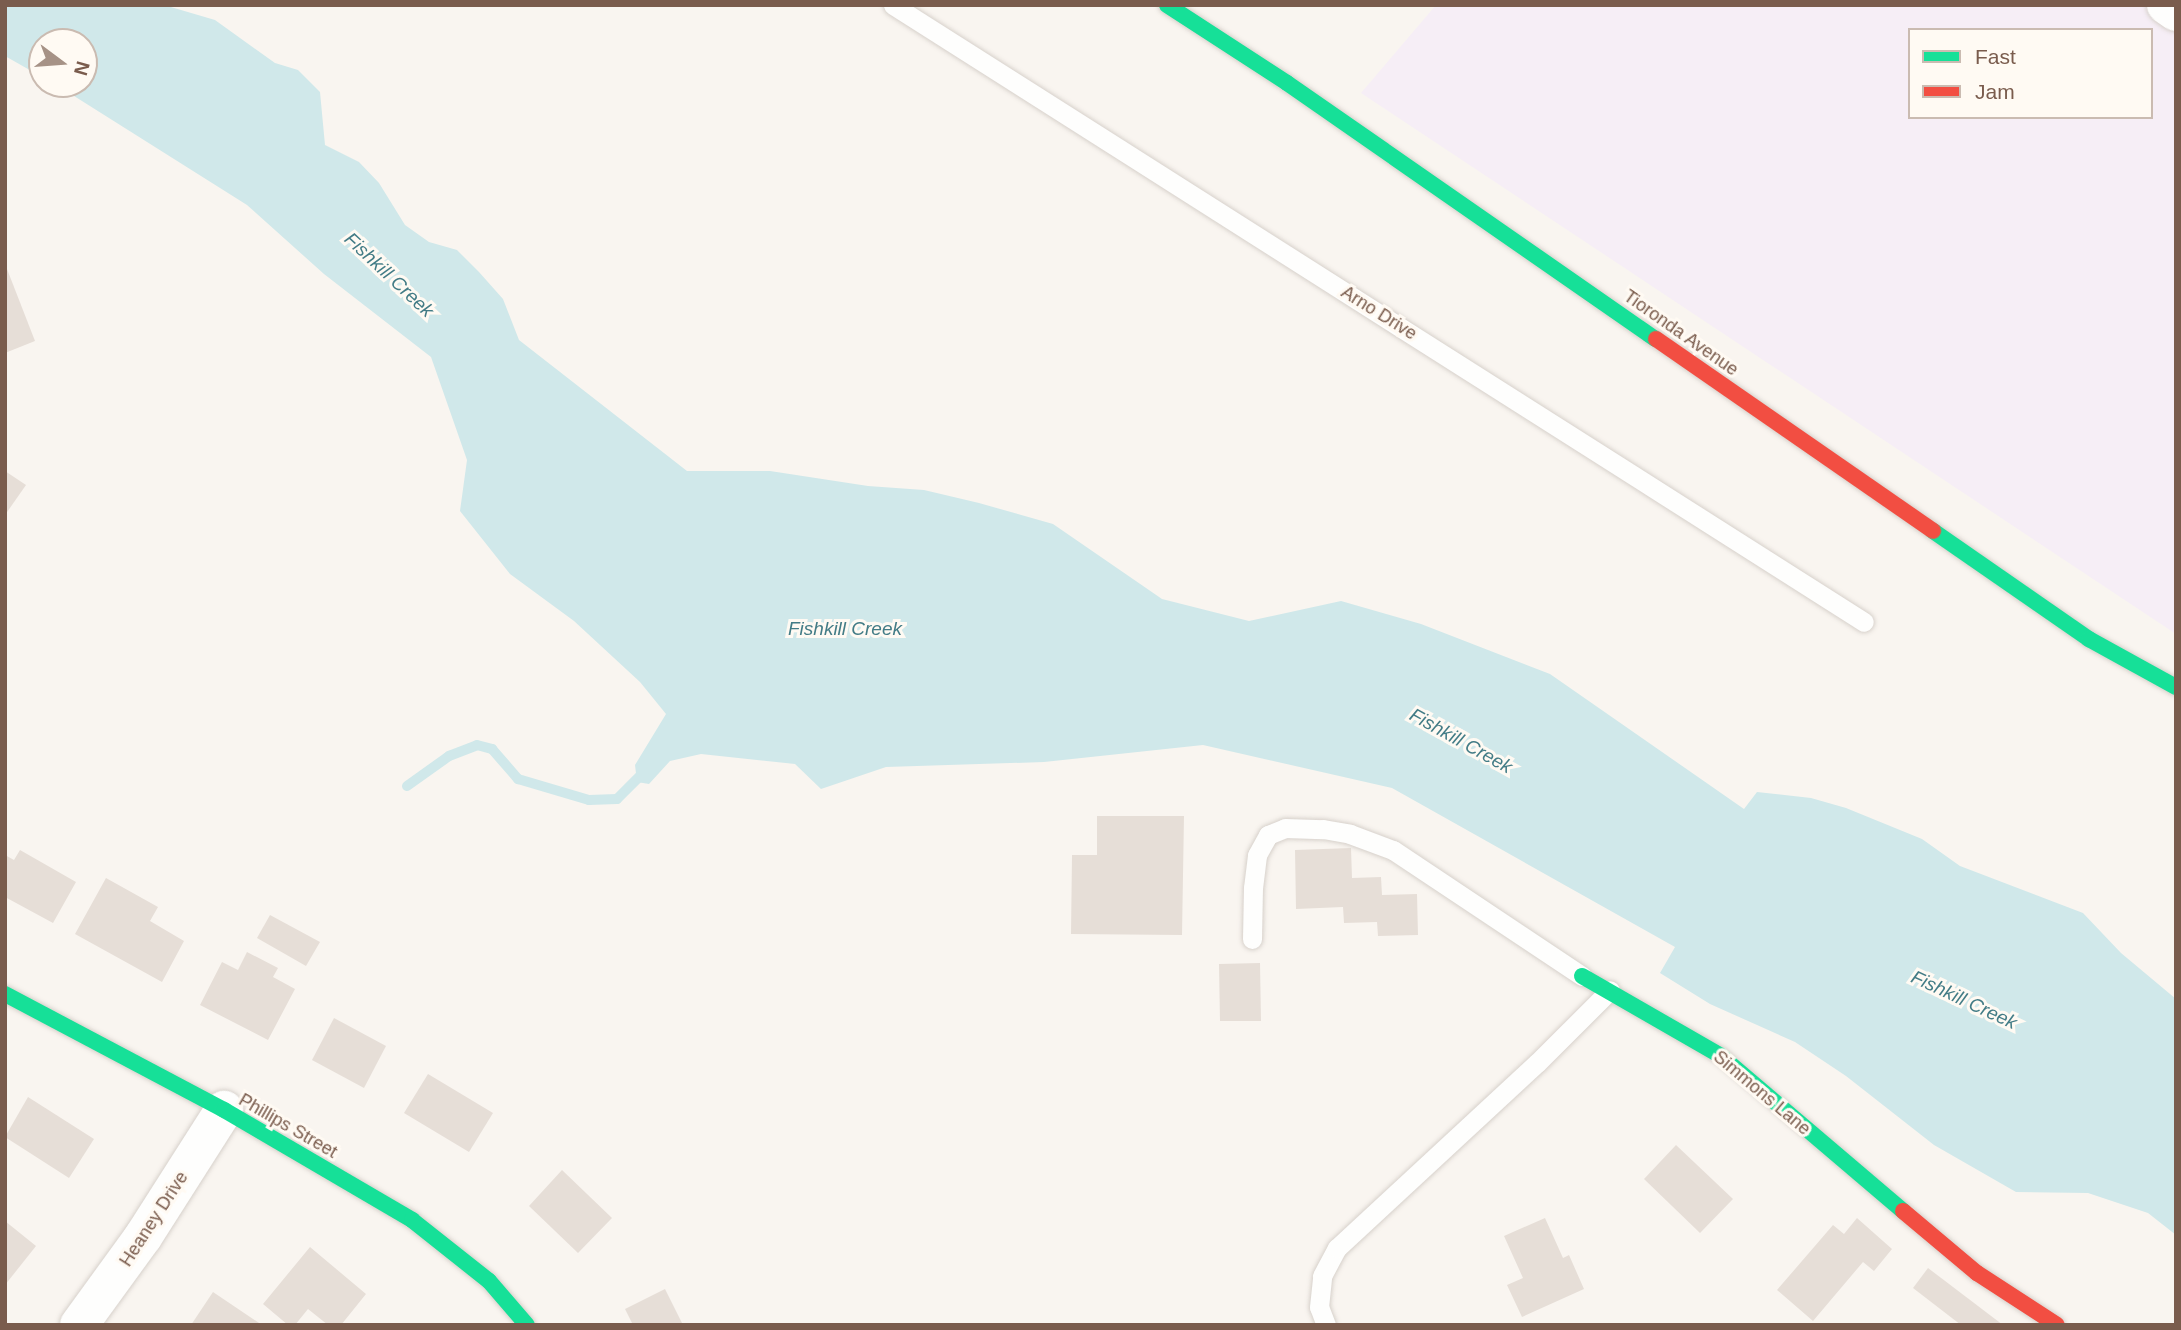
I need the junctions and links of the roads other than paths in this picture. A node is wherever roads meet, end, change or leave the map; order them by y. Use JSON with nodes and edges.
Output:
{"nodes":[{"id":1,"x":893,"y":5,"type":"edge"},
{"id":2,"x":1167,"y":5,"type":"edge"},
{"id":3,"x":2166,"y":5,"type":"edge"},
{"id":4,"x":2176,"y":12,"type":"edge"},
{"id":5,"x":1864,"y":622,"type":"dead end"},
{"id":6,"x":2176,"y":687,"type":"edge"},
{"id":7,"x":1252,"y":939,"type":"dead end"},
{"id":8,"x":1582,"y":976,"type":"joint"},
{"id":9,"x":1610,"y":990,"type":"junction"},
{"id":10,"x":5,"y":994,"type":"edge"},
{"id":11,"x":224,"y":1110,"type":"junction"},
{"id":12,"x":79,"y":1325,"type":"edge"},
{"id":13,"x":527,"y":1325,"type":"edge"},
{"id":14,"x":1326,"y":1325,"type":"edge"},
{"id":15,"x":2057,"y":1325,"type":"edge"}],
"edges":[{"from":1,"to":5,"type":"lane","name":"Arno Drive"},
{"from":2,"to":6,"type":"street","name":"Tioronda Avenue"},
{"from":3,"to":4,"type":"street"},
{"from":7,"to":8,"type":"lane","name":"Simmons Lane"},
{"from":8,"to":9,"type":"street","name":"Simmons Lane"},
{"from":9,"to":14,"type":"lane"},
{"from":9,"to":15,"type":"street","name":"Simmons Lane"},
{"from":10,"to":11,"type":"street","name":"Phillips Street"},
{"from":11,"to":12,"type":"street","name":"Heaney Drive"},
{"from":11,"to":13,"type":"street","name":"Phillips Street"}]}
